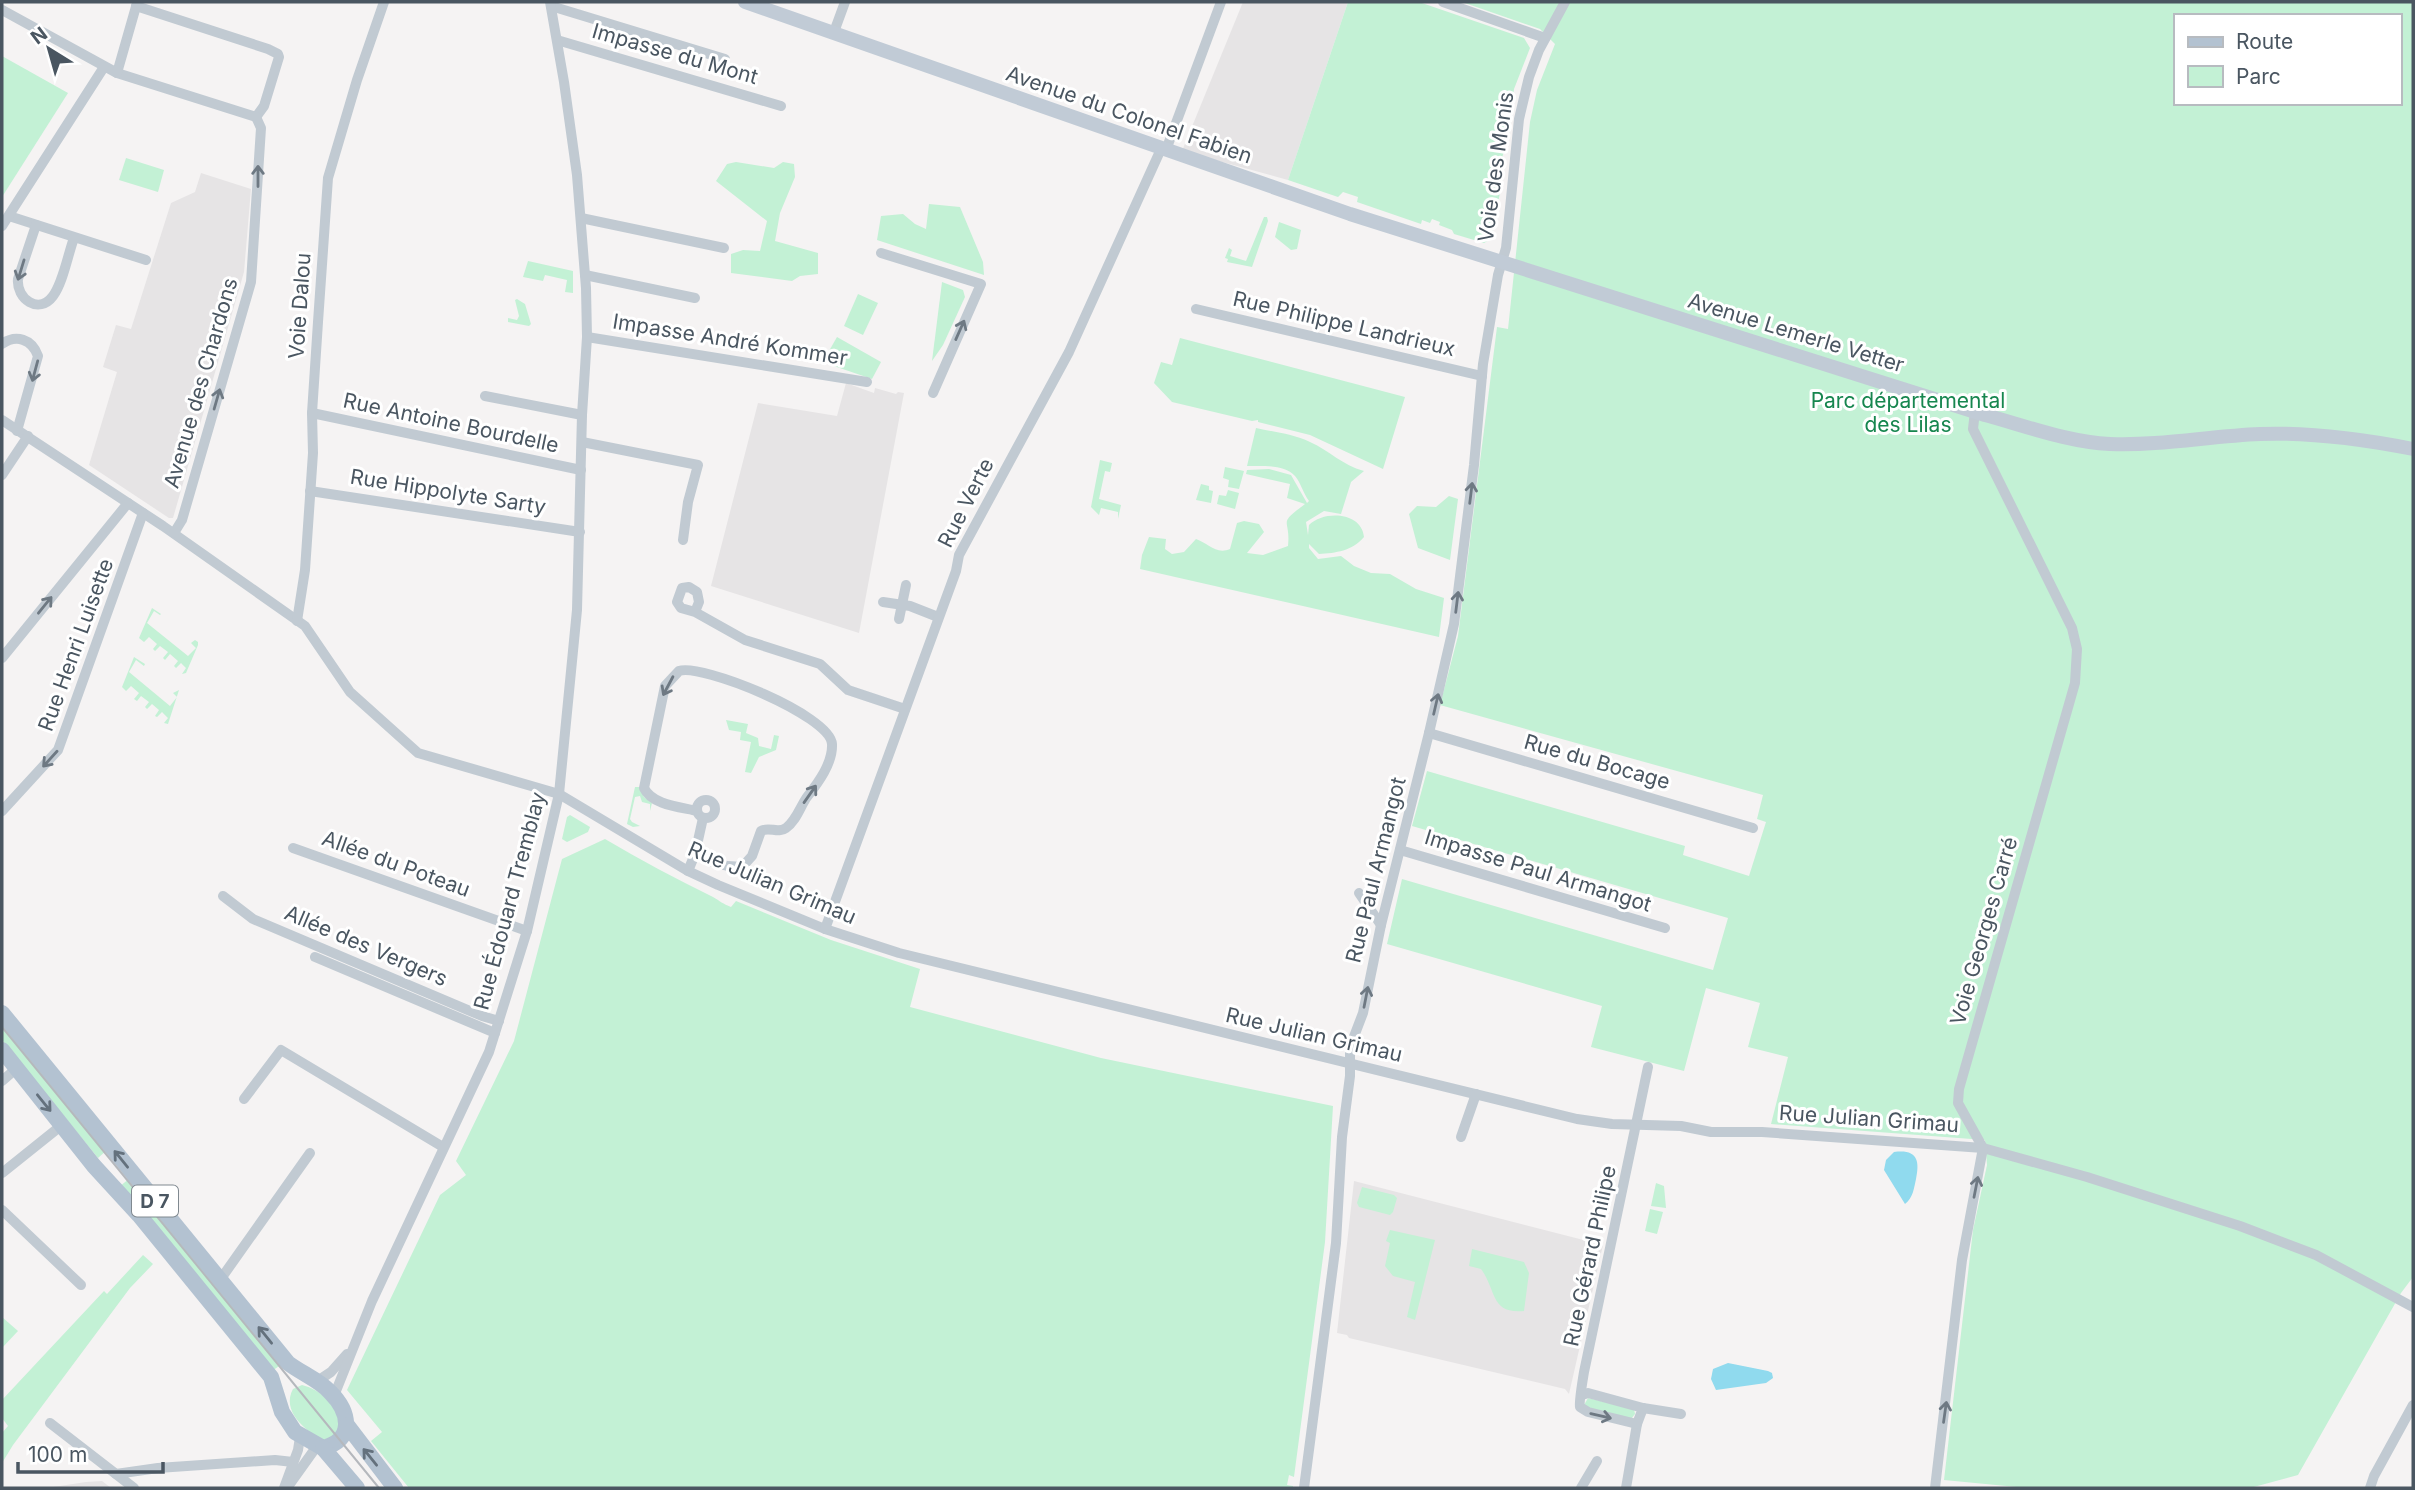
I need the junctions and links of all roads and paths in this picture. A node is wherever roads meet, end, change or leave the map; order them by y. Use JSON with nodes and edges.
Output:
{"nodes":[{"id":1,"x":384,"y":2,"type":"edge"},
{"id":2,"x":745,"y":2,"type":"edge"},
{"id":3,"x":845,"y":2,"type":"edge"},
{"id":4,"x":1222,"y":2,"type":"edge"},
{"id":5,"x":1443,"y":2,"type":"edge"},
{"id":6,"x":1565,"y":2,"type":"edge"},
{"id":7,"x":137,"y":4,"type":"edge"},
{"id":8,"x":550,"y":4,"type":"edge"},
{"id":9,"x":2,"y":10,"type":"edge"},
{"id":10,"x":834,"y":32,"type":"junction"},
{"id":11,"x":1545,"y":38,"type":"junction"},
{"id":12,"x":558,"y":40,"type":"junction"},
{"id":13,"x":725,"y":59,"type":"dead end"},
{"id":14,"x":104,"y":67,"type":"junction"},
{"id":15,"x":117,"y":73,"type":"junction"},
{"id":16,"x":781,"y":106,"type":"dead end"},
{"id":17,"x":256,"y":117,"type":"junction"},
{"id":18,"x":1163,"y":149,"type":"junction"},
{"id":19,"x":9,"y":216,"type":"junction"},
{"id":20,"x":580,"y":218,"type":"junction"},
{"id":21,"x":36,"y":225,"type":"junction"},
{"id":22,"x":2,"y":226,"type":"edge"},
{"id":23,"x":74,"y":238,"type":"junction"},
{"id":24,"x":724,"y":248,"type":"dead end"},
{"id":25,"x":881,"y":253,"type":"dead end"},
{"id":26,"x":146,"y":260,"type":"dead end"},
{"id":27,"x":1502,"y":262,"type":"junction"},
{"id":28,"x":585,"y":275,"type":"junction"},
{"id":29,"x":695,"y":298,"type":"dead end"},
{"id":30,"x":1196,"y":309,"type":"dead end"},
{"id":31,"x":587,"y":337,"type":"junction"},
{"id":32,"x":2,"y":344,"type":"edge"},
{"id":33,"x":1482,"y":376,"type":"junction"},
{"id":34,"x":867,"y":382,"type":"dead end"},
{"id":35,"x":933,"y":393,"type":"dead end"},
{"id":36,"x":485,"y":396,"type":"dead end"},
{"id":37,"x":1975,"y":411,"type":"junction"},
{"id":38,"x":312,"y":413,"type":"junction"},
{"id":39,"x":582,"y":415,"type":"junction"},
{"id":40,"x":2,"y":421,"type":"edge"},
{"id":41,"x":17,"y":431,"type":"junction"},
{"id":42,"x":28,"y":436,"type":"junction"},
{"id":43,"x":582,"y":442,"type":"junction"},
{"id":44,"x":2413,"y":449,"type":"edge"},
{"id":45,"x":581,"y":470,"type":"junction"},
{"id":46,"x":2,"y":475,"type":"edge"},
{"id":47,"x":310,"y":491,"type":"junction"},
{"id":48,"x":128,"y":503,"type":"junction"},
{"id":49,"x":144,"y":513,"type":"junction"},
{"id":50,"x":580,"y":532,"type":"junction"},
{"id":51,"x":174,"y":533,"type":"junction"},
{"id":52,"x":683,"y":540,"type":"dead end"},
{"id":53,"x":906,"y":585,"type":"dead end"},
{"id":54,"x":883,"y":602,"type":"dead end"},
{"id":55,"x":900,"y":605,"type":"junction"},
{"id":56,"x":695,"y":612,"type":"dead end"},
{"id":57,"x":938,"y":617,"type":"junction"},
{"id":58,"x":899,"y":619,"type":"dead end"},
{"id":59,"x":297,"y":621,"type":"junction"},
{"id":60,"x":2,"y":658,"type":"edge"},
{"id":61,"x":905,"y":709,"type":"junction"},
{"id":62,"x":1429,"y":733,"type":"junction"},
{"id":63,"x":559,"y":794,"type":"junction"},
{"id":64,"x":2,"y":811,"type":"edge"},
{"id":65,"x":1753,"y":828,"type":"dead end"},
{"id":66,"x":293,"y":848,"type":"dead end"},
{"id":67,"x":1400,"y":850,"type":"junction"},
{"id":68,"x":695,"y":854,"type":"junction"},
{"id":69,"x":688,"y":871,"type":"junction"},
{"id":70,"x":1359,"y":893,"type":"dead end"},
{"id":71,"x":223,"y":896,"type":"dead end"},
{"id":72,"x":1381,"y":925,"type":"junction"},
{"id":73,"x":1665,"y":928,"type":"dead end"},
{"id":74,"x":825,"y":929,"type":"junction"},
{"id":75,"x":527,"y":930,"type":"junction"},
{"id":76,"x":315,"y":957,"type":"dead end"},
{"id":77,"x":2,"y":1013,"type":"edge"},
{"id":78,"x":499,"y":1021,"type":"junction"},
{"id":79,"x":495,"y":1033,"type":"junction"},
{"id":80,"x":2,"y":1050,"type":"edge"},
{"id":81,"x":1349,"y":1063,"type":"junction"},
{"id":82,"x":1648,"y":1067,"type":"dead end"},
{"id":83,"x":17,"y":1068,"type":"junction"},
{"id":84,"x":2,"y":1081,"type":"edge"},
{"id":85,"x":1476,"y":1094,"type":"junction"},
{"id":86,"x":244,"y":1099,"type":"dead end"},
{"id":87,"x":62,"y":1125,"type":"junction"},
{"id":88,"x":1637,"y":1125,"type":"junction"},
{"id":89,"x":1461,"y":1137,"type":"dead end"},
{"id":90,"x":443,"y":1147,"type":"junction"},
{"id":91,"x":1983,"y":1148,"type":"junction"},
{"id":92,"x":310,"y":1153,"type":"dead end"},
{"id":93,"x":2,"y":1173,"type":"edge"},
{"id":94,"x":2,"y":1210,"type":"edge"},
{"id":95,"x":220,"y":1280,"type":"junction"},
{"id":96,"x":81,"y":1285,"type":"dead end"},
{"id":97,"x":2413,"y":1307,"type":"edge"},
{"id":98,"x":357,"y":1339,"type":"junction"},
{"id":99,"x":315,"y":1381,"type":"junction"},
{"id":100,"x":1582,"y":1395,"type":"junction"},
{"id":101,"x":334,"y":1396,"type":"junction"},
{"id":102,"x":280,"y":1401,"type":"junction"},
{"id":103,"x":2413,"y":1405,"type":"edge"},
{"id":104,"x":1643,"y":1408,"type":"junction"},
{"id":105,"x":1681,"y":1414,"type":"dead end"},
{"id":106,"x":50,"y":1423,"type":"dead end"},
{"id":107,"x":1637,"y":1424,"type":"junction"},
{"id":108,"x":347,"y":1425,"type":"junction"},
{"id":109,"x":300,"y":1437,"type":"junction"},
{"id":110,"x":320,"y":1447,"type":"junction"},
{"id":111,"x":1597,"y":1461,"type":"dead end"},
{"id":112,"x":293,"y":1462,"type":"junction"},
{"id":113,"x":116,"y":1474,"type":"junction"},
{"id":114,"x":1935,"y":1484,"type":"edge"},
{"id":115,"x":134,"y":1488,"type":"edge"},
{"id":116,"x":285,"y":1488,"type":"edge"},
{"id":117,"x":357,"y":1488,"type":"edge"},
{"id":118,"x":395,"y":1488,"type":"edge"},
{"id":119,"x":1304,"y":1488,"type":"edge"},
{"id":120,"x":1581,"y":1488,"type":"edge"},
{"id":121,"x":1626,"y":1488,"type":"edge"},
{"id":122,"x":2370,"y":1488,"type":"edge"}],
"edges":[{"from":1,"to":38,"type":"street","name":"Voie Dalou"},
{"from":2,"to":10,"type":"street","name":"Avenue du Colonel Fabien"},
{"from":3,"to":10,"type":"street"},
{"from":4,"to":18,"type":"street","name":"Rue Verte"},
{"from":5,"to":11,"type":"street"},
{"from":6,"to":11,"type":"street","name":"Voie des Monis"},
{"from":7,"to":15,"type":"street"},
{"from":7,"to":17,"type":"street"},
{"from":8,"to":12,"type":"street","name":"Rue Édouard Tremblay"},
{"from":8,"to":13,"type":"street","name":"Rue Édouard Tremblay"},
{"from":9,"to":14,"type":"street"},
{"from":10,"to":18,"type":"street","name":"Avenue du Colonel Fabien"},
{"from":11,"to":27,"type":"street","name":"Voie des Monis"},
{"from":12,"to":16,"type":"street","name":"Impasse du Mont"},
{"from":12,"to":20,"type":"street","name":"Rue Édouard Tremblay"},
{"from":14,"to":15,"type":"street"},
{"from":14,"to":19,"type":"street"},
{"from":15,"to":17,"type":"street"},
{"from":51,"to":17,"type":"street","name":"Avenue des Chardons","one_way":true},
{"from":18,"to":27,"type":"street","name":"Avenue du Colonel Fabien"},
{"from":18,"to":57,"type":"street","name":"Rue Verte"},
{"from":19,"to":21,"type":"street"},
{"from":19,"to":22,"type":"street"},
{"from":20,"to":24,"type":"street"},
{"from":20,"to":28,"type":"street","name":"Rue Édouard Tremblay"},
{"from":21,"to":23,"type":"street"},
{"from":21,"to":23,"type":"street","one_way":true},
{"from":23,"to":26,"type":"street"},
{"from":35,"to":25,"type":"street","one_way":true},
{"from":27,"to":33,"type":"street","name":"Rue Paul Armangot"},
{"from":27,"to":37,"type":"street","name":"Avenue Lemerle Vetter"},
{"from":28,"to":29,"type":"street"},
{"from":28,"to":31,"type":"street","name":"Rue Édouard Tremblay"},
{"from":30,"to":33,"type":"street","name":"Rue Philippe Landrieux"},
{"from":31,"to":34,"type":"street","name":"Impasse André Kommer"},
{"from":31,"to":39,"type":"street","name":"Rue Édouard Tremblay"},
{"from":32,"to":41,"type":"street","one_way":true},
{"from":62,"to":33,"type":"street","name":"Rue Paul Armangot","one_way":true},
{"from":36,"to":39,"type":"street"},
{"from":37,"to":44,"type":"street","name":"Avenue Lemerle Vetter"},
{"from":37,"to":91,"type":"street","name":"Voie Georges Carré"},
{"from":38,"to":45,"type":"street","name":"Rue Antoine Bourdelle"},
{"from":38,"to":47,"type":"street","name":"Voie Dalou"},
{"from":39,"to":43,"type":"street","name":"Rue Édouard Tremblay"},
{"from":40,"to":41,"type":"street","name":"Rue Julian Grimau"},
{"from":41,"to":42,"type":"street","name":"Rue Julian Grimau"},
{"from":42,"to":46,"type":"street"},
{"from":42,"to":48,"type":"street","name":"Rue Julian Grimau"},
{"from":43,"to":45,"type":"street","name":"Rue Édouard Tremblay"},
{"from":43,"to":52,"type":"street"},
{"from":45,"to":50,"type":"street","name":"Rue Édouard Tremblay"},
{"from":47,"to":50,"type":"street","name":"Rue Hippolyte Sarty"},
{"from":47,"to":59,"type":"street","name":"Voie Dalou"},
{"from":48,"to":49,"type":"street","name":"Rue Julian Grimau"},
{"from":60,"to":48,"type":"street","one_way":true},
{"from":49,"to":51,"type":"street","name":"Rue Julian Grimau"},
{"from":49,"to":64,"type":"street","name":"Rue Henri Luisette","one_way":true},
{"from":50,"to":63,"type":"street","name":"Rue Édouard Tremblay"},
{"from":51,"to":59,"type":"street","name":"Rue Julian Grimau"},
{"from":53,"to":55,"type":"street"},
{"from":54,"to":55,"type":"street"},
{"from":55,"to":57,"type":"street"},
{"from":55,"to":58,"type":"street"},
{"from":56,"to":61,"type":"street"},
{"from":57,"to":61,"type":"street","name":"Rue Verte"},
{"from":59,"to":63,"type":"street","name":"Rue Julian Grimau"},
{"from":61,"to":74,"type":"street","name":"Rue Verte"},
{"from":62,"to":65,"type":"street","name":"Rue du Bocage"},
{"from":62,"to":67,"type":"street","name":"Rue Paul Armangot"},
{"from":63,"to":69,"type":"street","name":"Rue Julian Grimau"},
{"from":63,"to":75,"type":"street","name":"Rue Édouard Tremblay"},
{"from":66,"to":75,"type":"street","name":"Allée du Poteau"},
{"from":67,"to":72,"type":"street","name":"Rue Paul Armangot"},
{"from":67,"to":73,"type":"street","name":"Impasse Paul Armangot"},
{"from":68,"to":68,"type":"street","one_way":true},
{"from":68,"to":69,"type":"street"},
{"from":69,"to":74,"type":"street","name":"Rue Julian Grimau"},
{"from":70,"to":72,"type":"street"},
{"from":71,"to":78,"type":"street","name":"Allée des Vergers"},
{"from":81,"to":72,"type":"street","name":"Rue Paul Armangot","one_way":true},
{"from":74,"to":81,"type":"street","name":"Rue Julian Grimau"},
{"from":75,"to":78,"type":"street","name":"Rue Édouard Tremblay"},
{"from":76,"to":79,"type":"street"},
{"from":95,"to":77,"type":"main road","number":"D 7","one_way":true},
{"from":78,"to":79,"type":"street","name":"Rue Édouard Tremblay"},
{"from":79,"to":90,"type":"street","name":"Rue Édouard Tremblay"},
{"from":80,"to":83,"type":"main road","number":"D 7"},
{"from":81,"to":85,"type":"street","name":"Rue Julian Grimau"},
{"from":81,"to":119,"type":"street","name":"Rue Paul Armangot"},
{"from":82,"to":88,"type":"street","name":"Rue Gérard Philipe"},
{"from":83,"to":84,"type":"street"},
{"from":83,"to":87,"type":"main road","number":"D 7","one_way":true},
{"from":85,"to":88,"type":"street","name":"Rue Julian Grimau"},
{"from":85,"to":89,"type":"street"},
{"from":86,"to":90,"type":"street"},
{"from":87,"to":93,"type":"street"},
{"from":87,"to":102,"type":"main road","number":"D 7"},
{"from":88,"to":91,"type":"street","name":"Rue Julian Grimau"},
{"from":88,"to":100,"type":"street","name":"Rue Gérard Philipe"},
{"from":90,"to":98,"type":"street","name":"Rue Édouard Tremblay"},
{"from":91,"to":97,"type":"street","name":"Rue Julian Grimau"},
{"from":114,"to":91,"type":"street","one_way":true},
{"from":92,"to":95,"type":"street"},
{"from":94,"to":96,"type":"street"},
{"from":99,"to":95,"type":"main road","number":"D 7","one_way":true},
{"from":98,"to":99,"type":"street","name":"Rue Édouard Tremblay"},
{"from":98,"to":101,"type":"street","name":"Rue Édouard Tremblay"},
{"from":99,"to":101,"type":"main road","number":"D 7"},
{"from":99,"to":102,"type":"main road"},
{"from":100,"to":104,"type":"street"},
{"from":100,"to":107,"type":"street","one_way":true},
{"from":101,"to":108,"type":"main road","number":"D 7"},
{"from":102,"to":109,"type":"main road","number":"D 7"},
{"from":103,"to":122,"type":"street"},
{"from":104,"to":105,"type":"street"},
{"from":104,"to":107,"type":"street"},
{"from":106,"to":113,"type":"street"},
{"from":107,"to":121,"type":"street"},
{"from":108,"to":110,"type":"main road"},
{"from":118,"to":108,"type":"main road","number":"D 7","one_way":true},
{"from":109,"to":110,"type":"main road"},
{"from":109,"to":112,"type":"street"},
{"from":110,"to":116,"type":"street"},
{"from":110,"to":117,"type":"main road"},
{"from":111,"to":120,"type":"street"},
{"from":112,"to":113,"type":"street"},
{"from":112,"to":116,"type":"street"},
{"from":113,"to":115,"type":"street"}]}
